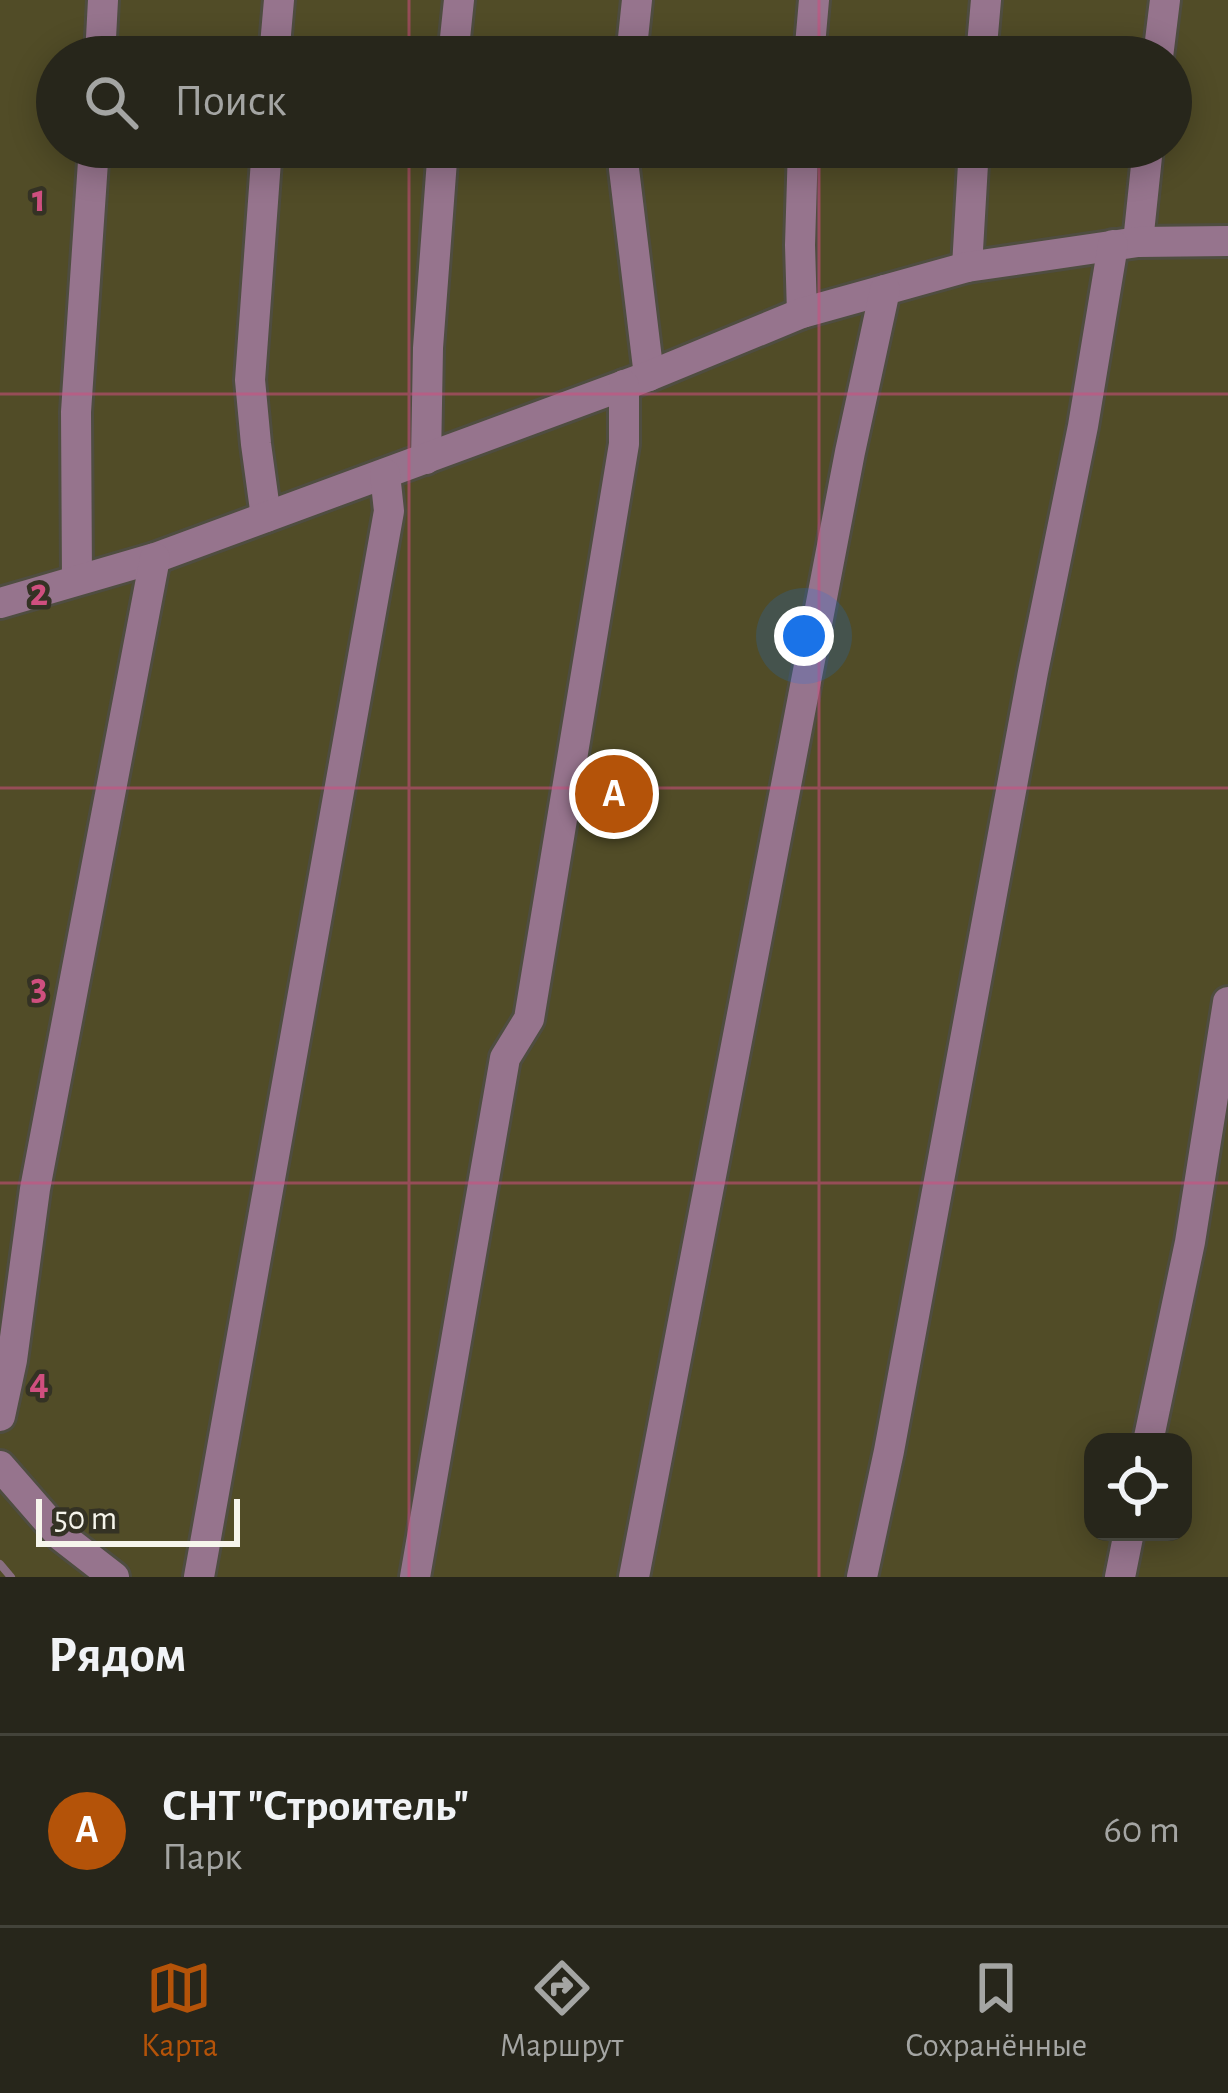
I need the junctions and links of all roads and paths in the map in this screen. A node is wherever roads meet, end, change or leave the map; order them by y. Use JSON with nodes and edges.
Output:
{"nodes":[{"id":1,"x":103,"y":0,"type":"edge"},
{"id":2,"x":278,"y":0,"type":"edge"},
{"id":3,"x":459,"y":0,"type":"edge"},
{"id":4,"x":637,"y":0,"type":"edge"},
{"id":5,"x":814,"y":0,"type":"edge"},
{"id":6,"x":986,"y":0,"type":"edge"},
{"id":7,"x":1165,"y":0,"type":"edge"},
{"id":8,"x":101,"y":36,"type":"edge"},
{"id":9,"x":275,"y":36,"type":"edge"},
{"id":10,"x":455,"y":36,"type":"edge"},
{"id":11,"x":634,"y":36,"type":"edge"},
{"id":12,"x":811,"y":36,"type":"edge"},
{"id":13,"x":983,"y":36,"type":"edge"},
{"id":14,"x":1161,"y":36,"type":"edge"},
{"id":15,"x":93,"y":168,"type":"edge"},
{"id":16,"x":265,"y":168,"type":"edge"},
{"id":17,"x":441,"y":168,"type":"edge"},
{"id":18,"x":624,"y":168,"type":"edge"},
{"id":19,"x":802,"y":168,"type":"edge"},
{"id":20,"x":973,"y":168,"type":"edge"},
{"id":21,"x":1143,"y":168,"type":"edge"},
{"id":22,"x":1228,"y":241,"type":"edge"},
{"id":23,"x":1125,"y":244,"type":"junction"},
{"id":24,"x":967,"y":267,"type":"junction"},
{"id":25,"x":885,"y":290,"type":"junction"},
{"id":26,"x":802,"y":313,"type":"junction"},
{"id":27,"x":637,"y":380,"type":"junction"},
{"id":28,"x":425,"y":459,"type":"junction"},
{"id":29,"x":386,"y":473,"type":"junction"},
{"id":30,"x":266,"y":517,"type":"junction"},
{"id":31,"x":155,"y":558,"type":"junction"},
{"id":32,"x":77,"y":580,"type":"junction"},
{"id":33,"x":0,"y":603,"type":"edge"},
{"id":34,"x":1228,"y":1002,"type":"edge"},
{"id":35,"x":0,"y":1416,"type":"edge"},
{"id":36,"x":1150,"y":1433,"type":"edge"},
{"id":37,"x":0,"y":1466,"type":"edge"},
{"id":38,"x":1127,"y":1541,"type":"edge"},
{"id":39,"x":114,"y":1577,"type":"edge"},
{"id":40,"x":199,"y":1577,"type":"edge"},
{"id":41,"x":415,"y":1577,"type":"edge"},
{"id":42,"x":634,"y":1577,"type":"edge"},
{"id":43,"x":862,"y":1577,"type":"edge"},
{"id":44,"x":1120,"y":1577,"type":"edge"}],
"edges":[{"from":1,"to":8,"type":"lane"},
{"from":2,"to":9,"type":"lane"},
{"from":3,"to":10,"type":"lane"},
{"from":4,"to":11,"type":"lane"},
{"from":5,"to":12,"type":"lane"},
{"from":6,"to":13,"type":"lane"},
{"from":7,"to":14,"type":"lane"},
{"from":15,"to":32,"type":"lane"},
{"from":16,"to":30,"type":"lane"},
{"from":17,"to":28,"type":"lane"},
{"from":18,"to":27,"type":"lane"},
{"from":19,"to":26,"type":"lane"},
{"from":20,"to":24,"type":"lane"},
{"from":21,"to":23,"type":"lane"},
{"from":22,"to":23,"type":"lane"},
{"from":23,"to":24,"type":"lane"},
{"from":23,"to":43,"type":"lane"},
{"from":24,"to":25,"type":"lane"},
{"from":25,"to":26,"type":"lane"},
{"from":25,"to":42,"type":"lane"},
{"from":26,"to":27,"type":"lane"},
{"from":27,"to":28,"type":"lane"},
{"from":27,"to":41,"type":"lane"},
{"from":28,"to":29,"type":"lane"},
{"from":29,"to":30,"type":"lane"},
{"from":29,"to":40,"type":"lane"},
{"from":30,"to":31,"type":"lane"},
{"from":31,"to":32,"type":"lane"},
{"from":31,"to":35,"type":"lane"},
{"from":32,"to":33,"type":"lane"},
{"from":34,"to":36,"type":"lane"},
{"from":37,"to":39,"type":"lane"},
{"from":38,"to":44,"type":"lane"}]}
